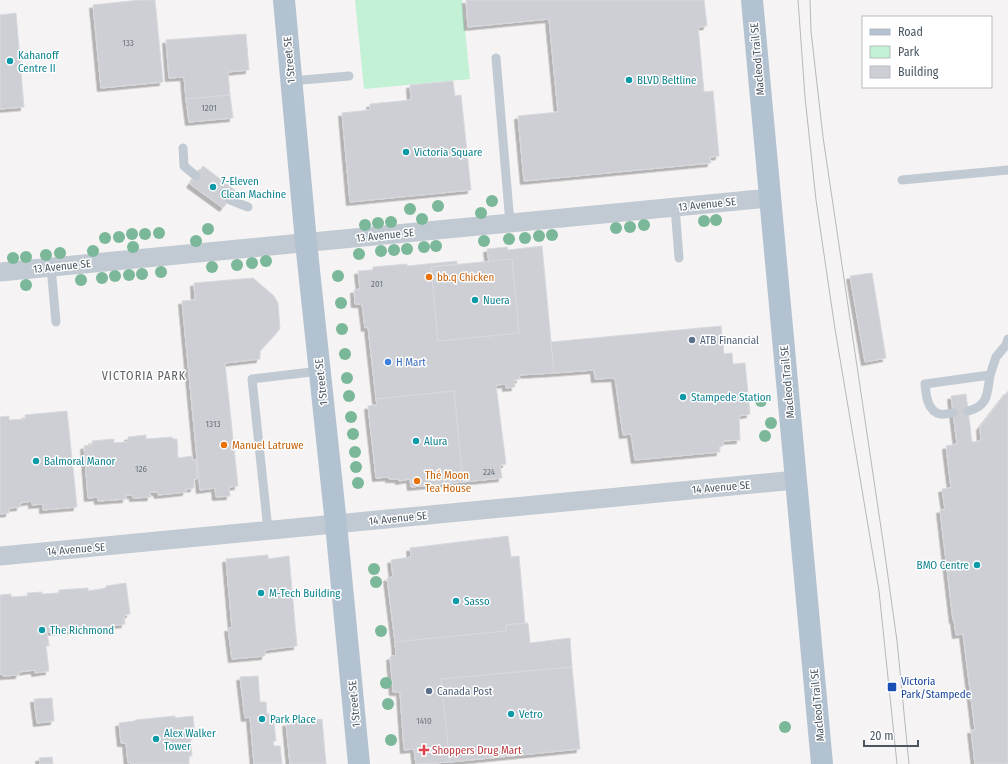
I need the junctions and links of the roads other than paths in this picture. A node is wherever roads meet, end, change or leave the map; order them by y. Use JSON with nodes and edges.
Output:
{"nodes":[{"id":1,"x":284,"y":0,"type":"edge"},
{"id":2,"x":752,"y":0,"type":"edge"},
{"id":3,"x":496,"y":58,"type":"dead end"},
{"id":4,"x":349,"y":76,"type":"dead end"},
{"id":5,"x":291,"y":81,"type":"junction"},
{"id":6,"x":183,"y":148,"type":"dead end"},
{"id":7,"x":1008,"y":170,"type":"edge"},
{"id":8,"x":196,"y":176,"type":"dead end"},
{"id":9,"x":902,"y":180,"type":"dead end"},
{"id":10,"x":770,"y":198,"type":"junction"},
{"id":11,"x":230,"y":200,"type":"dead end"},
{"id":12,"x":248,"y":207,"type":"dead end"},
{"id":13,"x":675,"y":207,"type":"junction"},
{"id":14,"x":510,"y":223,"type":"junction"},
{"id":15,"x":306,"y":242,"type":"junction"},
{"id":16,"x":679,"y":258,"type":"dead end"},
{"id":17,"x":50,"y":267,"type":"junction"},
{"id":18,"x":0,"y":272,"type":"edge"},
{"id":19,"x":56,"y":322,"type":"dead end"},
{"id":20,"x":1008,"y":339,"type":"edge"},
{"id":21,"x":320,"y":371,"type":"junction"},
{"id":22,"x":990,"y":375,"type":"junction"},
{"id":23,"x":968,"y":411,"type":"dead end"},
{"id":24,"x":953,"y":413,"type":"dead end"},
{"id":25,"x":796,"y":480,"type":"junction"},
{"id":26,"x":336,"y":524,"type":"junction"},
{"id":27,"x":268,"y":530,"type":"junction"},
{"id":28,"x":0,"y":556,"type":"edge"},
{"id":29,"x":359,"y":764,"type":"edge"},
{"id":30,"x":818,"y":764,"type":"edge"}],
"edges":[{"from":1,"to":5,"type":"main road","name":"1 Street SE"},
{"from":2,"to":10,"type":"main road","name":"Macleod Trail SE"},
{"from":3,"to":14,"type":"lane"},
{"from":4,"to":5,"type":"lane"},
{"from":5,"to":15,"type":"main road","name":"1 Street SE"},
{"from":6,"to":8,"type":"lane"},
{"from":7,"to":9,"type":"lane"},
{"from":10,"to":13,"type":"street","name":"13 Avenue SE"},
{"from":10,"to":25,"type":"main road","name":"Macleod Trail SE"},
{"from":11,"to":12,"type":"lane"},
{"from":13,"to":14,"type":"street","name":"13 Avenue SE"},
{"from":13,"to":16,"type":"lane"},
{"from":14,"to":15,"type":"street","name":"13 Avenue SE"},
{"from":15,"to":17,"type":"street","name":"13 Avenue SE"},
{"from":15,"to":21,"type":"main road","name":"1 Street SE"},
{"from":17,"to":18,"type":"street","name":"13 Avenue SE"},
{"from":17,"to":19,"type":"lane"},
{"from":20,"to":22,"type":"lane"},
{"from":21,"to":26,"type":"main road","name":"1 Street SE"},
{"from":21,"to":27,"type":"lane"},
{"from":22,"to":23,"type":"lane"},
{"from":22,"to":24,"type":"lane"},
{"from":25,"to":26,"type":"street","name":"14 Avenue SE"},
{"from":25,"to":30,"type":"main road","name":"Macleod Trail SE"},
{"from":26,"to":27,"type":"street","name":"14 Avenue SE"},
{"from":26,"to":29,"type":"main road","name":"1 Street SE"},
{"from":27,"to":28,"type":"street","name":"14 Avenue SE"}]}
